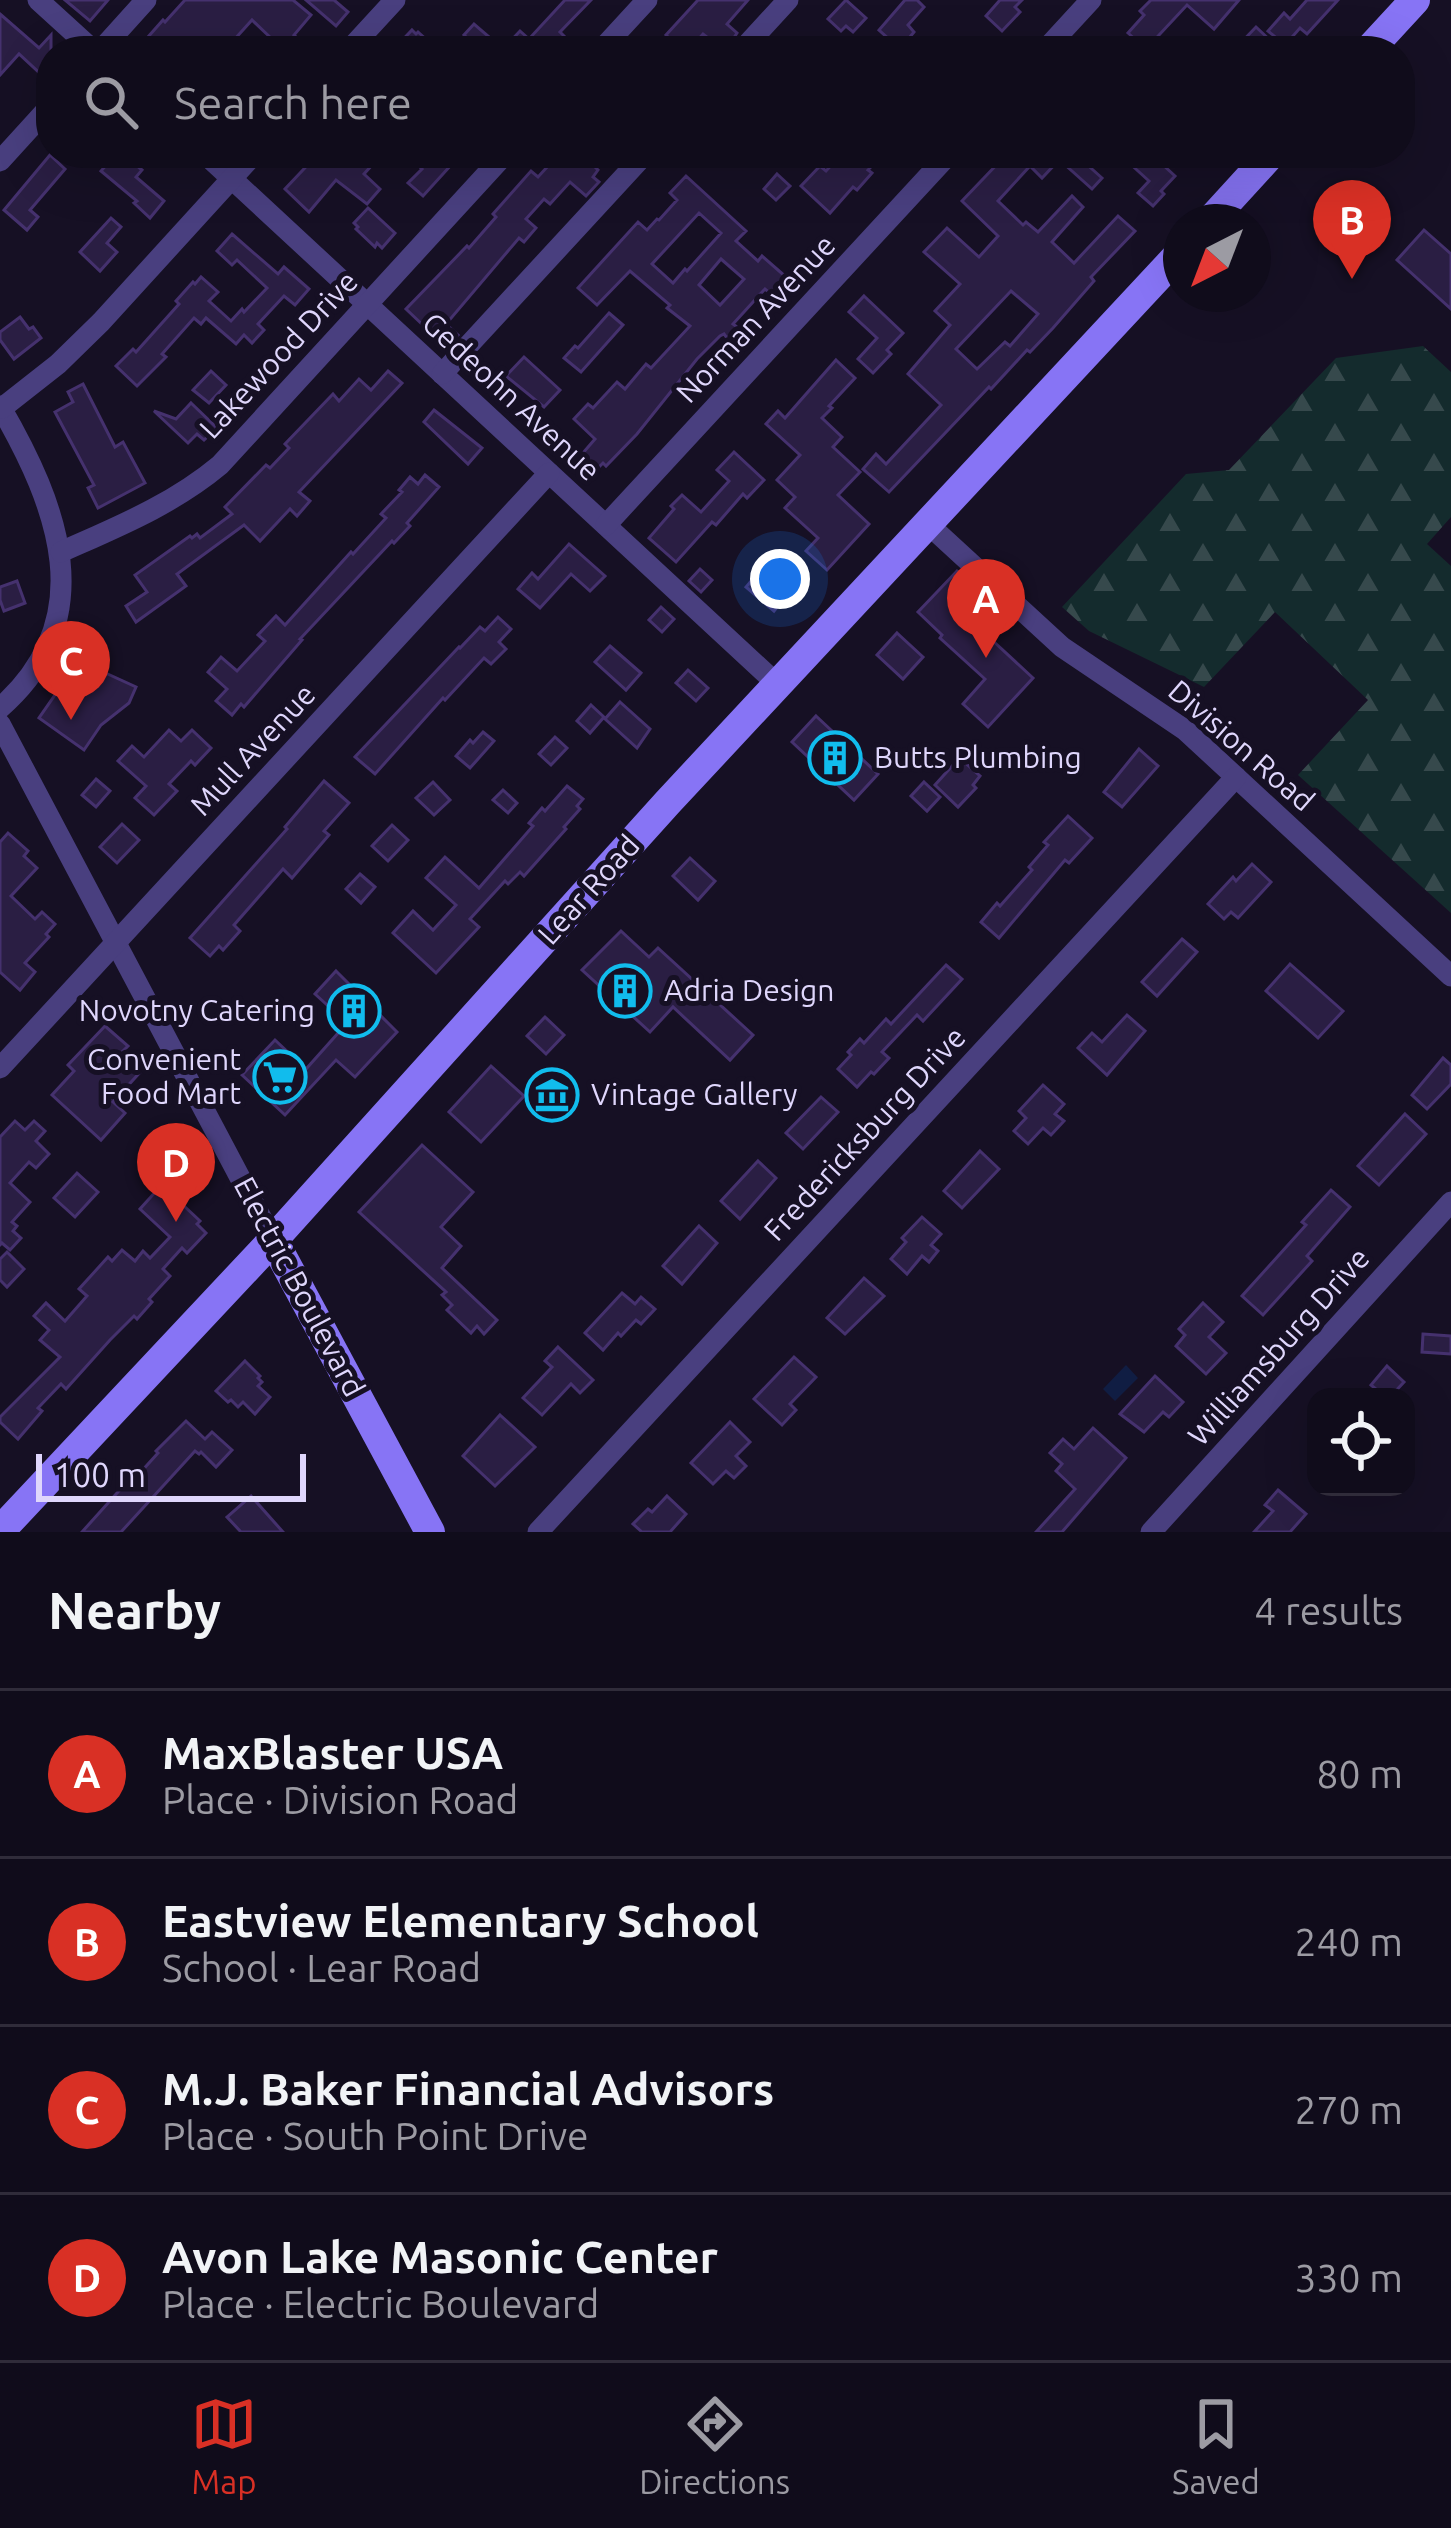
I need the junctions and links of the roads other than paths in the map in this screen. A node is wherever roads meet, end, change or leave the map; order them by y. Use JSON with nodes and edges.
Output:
{"nodes":[{"id":1,"x":38,"y":0,"type":"edge"},
{"id":2,"x":146,"y":0,"type":"edge"},
{"id":3,"x":395,"y":0,"type":"edge"},
{"id":4,"x":646,"y":0,"type":"edge"},
{"id":5,"x":788,"y":0,"type":"edge"},
{"id":6,"x":1091,"y":0,"type":"edge"},
{"id":7,"x":1415,"y":0,"type":"edge"},
{"id":8,"x":80,"y":36,"type":"edge"},
{"id":9,"x":111,"y":36,"type":"edge"},
{"id":10,"x":363,"y":36,"type":"edge"},
{"id":11,"x":614,"y":36,"type":"edge"},
{"id":12,"x":755,"y":36,"type":"edge"},
{"id":13,"x":1058,"y":36,"type":"edge"},
{"id":14,"x":1382,"y":36,"type":"edge"},
{"id":15,"x":36,"y":121,"type":"edge"},
{"id":16,"x":0,"y":161,"type":"edge"},
{"id":17,"x":220,"y":168,"type":"edge"},
{"id":18,"x":242,"y":168,"type":"edge"},
{"id":19,"x":492,"y":168,"type":"edge"},
{"id":20,"x":632,"y":168,"type":"edge"},
{"id":21,"x":936,"y":168,"type":"edge"},
{"id":22,"x":1258,"y":168,"type":"edge"},
{"id":23,"x":232,"y":179,"type":"junction"},
{"id":24,"x":1225,"y":204,"type":"edge"},
{"id":25,"x":1163,"y":272,"type":"edge"},
{"id":26,"x":367,"y":304,"type":"junction"},
{"id":27,"x":442,"y":374,"type":"junction"},
{"id":28,"x":1,"y":407,"type":"edge"},
{"id":29,"x":549,"y":473,"type":"junction"},
{"id":30,"x":929,"y":525,"type":"junction"},
{"id":31,"x":606,"y":526,"type":"junction"},
{"id":32,"x":61,"y":552,"type":"junction"},
{"id":33,"x":778,"y":685,"type":"junction"},
{"id":34,"x":0,"y":707,"type":"edge"},
{"id":35,"x":0,"y":724,"type":"edge"},
{"id":36,"x":1236,"y":777,"type":"junction"},
{"id":37,"x":116,"y":943,"type":"junction"},
{"id":38,"x":1451,"y":976,"type":"edge"},
{"id":39,"x":0,"y":1068,"type":"edge"},
{"id":40,"x":1451,"y":1202,"type":"edge"},
{"id":41,"x":273,"y":1240,"type":"junction"},
{"id":42,"x":0,"y":1531,"type":"edge"},
{"id":43,"x":430,"y":1532,"type":"edge"},
{"id":44,"x":538,"y":1532,"type":"edge"},
{"id":45,"x":1151,"y":1532,"type":"edge"}],
"edges":[{"from":1,"to":8,"type":"street"},
{"from":2,"to":9,"type":"street"},
{"from":3,"to":10,"type":"street"},
{"from":4,"to":11,"type":"street"},
{"from":5,"to":12,"type":"street"},
{"from":6,"to":13,"type":"street"},
{"from":7,"to":14,"type":"street"},
{"from":15,"to":16,"type":"street"},
{"from":17,"to":23,"type":"street","name":"Gedeohn Avenue"},
{"from":18,"to":23,"type":"street"},
{"from":19,"to":26,"type":"street","name":"Lakewood Drive"},
{"from":20,"to":27,"type":"street"},
{"from":21,"to":31,"type":"street","name":"Norman Avenue"},
{"from":22,"to":24,"type":"street"},
{"from":23,"to":26,"type":"street","name":"Gedeohn Avenue"},
{"from":23,"to":28,"type":"street"},
{"from":25,"to":30,"type":"street","name":"Lear Road"},
{"from":26,"to":27,"type":"street","name":"Gedeohn Avenue"},
{"from":26,"to":32,"type":"street","name":"Lakewood Drive"},
{"from":27,"to":29,"type":"street","name":"Gedeohn Avenue"},
{"from":28,"to":32,"type":"street"},
{"from":29,"to":31,"type":"street","name":"Gedeohn Avenue"},
{"from":29,"to":37,"type":"street","name":"Mull Avenue"},
{"from":30,"to":33,"type":"street","name":"Lear Road"},
{"from":30,"to":36,"type":"street","name":"Division Road"},
{"from":31,"to":33,"type":"street","name":"Gedeohn Avenue"},
{"from":32,"to":34,"type":"street"},
{"from":33,"to":41,"type":"street","name":"Lear Road"},
{"from":35,"to":37,"type":"street","name":"Electric Boulevard"},
{"from":36,"to":38,"type":"street","name":"Division Road"},
{"from":36,"to":44,"type":"street","name":"Fredericksburg Drive"},
{"from":37,"to":39,"type":"street","name":"Mull Avenue"},
{"from":37,"to":41,"type":"street","name":"Electric Boulevard"},
{"from":40,"to":45,"type":"street","name":"Williamsburg Drive"},
{"from":41,"to":42,"type":"street","name":"Lear Road"},
{"from":41,"to":43,"type":"street","name":"Electric Boulevard"}]}
